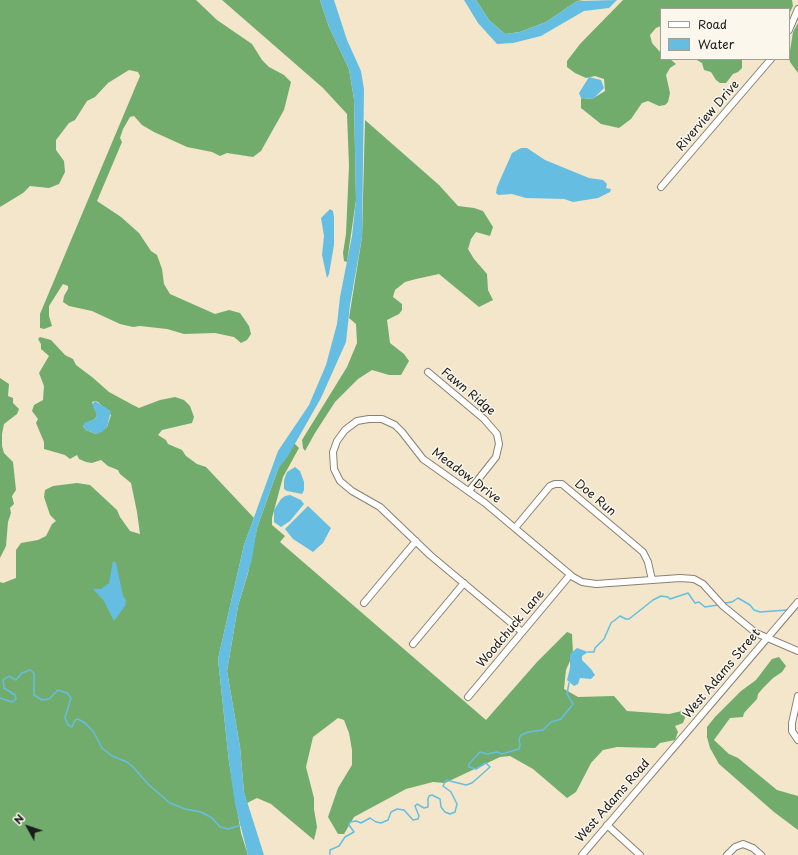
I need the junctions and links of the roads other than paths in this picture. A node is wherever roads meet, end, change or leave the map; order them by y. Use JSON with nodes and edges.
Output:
{"nodes":[{"id":1,"x":798,"y":9,"type":"edge"},
{"id":2,"x":790,"y":28,"type":"edge"},
{"id":3,"x":770,"y":60,"type":"edge"},
{"id":4,"x":661,"y":187,"type":"dead end"},
{"id":5,"x":428,"y":372,"type":"dead end"},
{"id":6,"x":469,"y":491,"type":"junction"},
{"id":7,"x":515,"y":528,"type":"junction"},
{"id":8,"x":416,"y":541,"type":"junction"},
{"id":9,"x":570,"y":575,"type":"junction"},
{"id":10,"x":652,"y":580,"type":"junction"},
{"id":11,"x":464,"y":583,"type":"junction"},
{"id":12,"x":798,"y":602,"type":"edge"},
{"id":13,"x":364,"y":603,"type":"dead end"},
{"id":14,"x":522,"y":632,"type":"junction"},
{"id":15,"x":767,"y":637,"type":"junction"},
{"id":16,"x":413,"y":644,"type":"dead end"},
{"id":17,"x":798,"y":651,"type":"edge"},
{"id":18,"x":798,"y":696,"type":"edge"},
{"id":19,"x":468,"y":697,"type":"dead end"},
{"id":20,"x":798,"y":740,"type":"edge"},
{"id":21,"x":662,"y":762,"type":"joint"},
{"id":22,"x":607,"y":826,"type":"junction"},
{"id":23,"x":582,"y":855,"type":"edge"},
{"id":24,"x":640,"y":855,"type":"edge"},
{"id":25,"x":727,"y":855,"type":"edge"},
{"id":26,"x":761,"y":855,"type":"edge"}],
"edges":[{"from":1,"to":2,"type":"street"},
{"from":3,"to":4,"type":"street","name":"Riverview Drive"},
{"from":5,"to":6,"type":"street","name":"Fawn Ridge"},
{"from":6,"to":7,"type":"street","name":"Meadow Drive"},
{"from":6,"to":8,"type":"street","name":"Meadow Drive"},
{"from":7,"to":9,"type":"street","name":"Meadow Drive"},
{"from":7,"to":10,"type":"street","name":"Doe Run"},
{"from":8,"to":11,"type":"street","name":"Meadow Drive"},
{"from":8,"to":13,"type":"street"},
{"from":9,"to":10,"type":"street","name":"Meadow Drive"},
{"from":9,"to":14,"type":"street","name":"Woodchuck Lane"},
{"from":10,"to":15,"type":"street","name":"Meadow Drive"},
{"from":11,"to":14,"type":"street","name":"Meadow Drive"},
{"from":11,"to":16,"type":"street"},
{"from":12,"to":15,"type":"street","name":"West Adams Street"},
{"from":14,"to":19,"type":"street","name":"Woodchuck Lane"},
{"from":15,"to":17,"type":"street","name":"Meadow Drive"},
{"from":15,"to":21,"type":"street","name":"West Adams Street"},
{"from":18,"to":20,"type":"street"},
{"from":21,"to":22,"type":"street","name":"West Adams Road"},
{"from":22,"to":23,"type":"street","name":"West Adams Road"},
{"from":22,"to":24,"type":"street"},
{"from":25,"to":26,"type":"street"}]}
